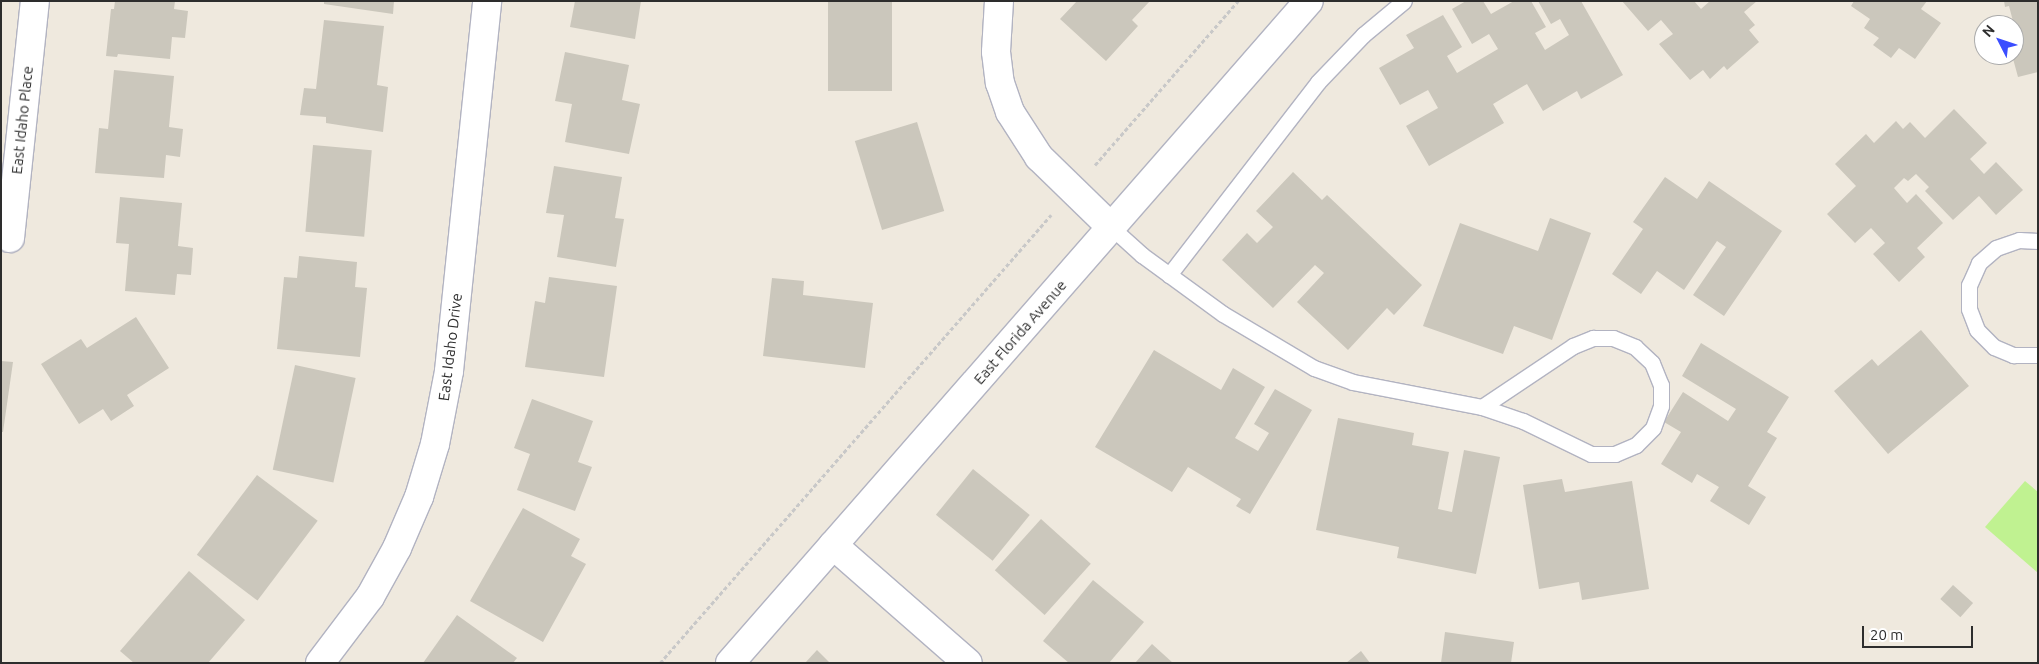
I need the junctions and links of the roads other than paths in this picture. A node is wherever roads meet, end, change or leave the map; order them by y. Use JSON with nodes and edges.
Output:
{"nodes":[{"id":1,"x":35,"y":1,"type":"edge"},
{"id":2,"x":487,"y":1,"type":"edge"},
{"id":3,"x":999,"y":1,"type":"edge"},
{"id":4,"x":1309,"y":1,"type":"edge"},
{"id":5,"x":1404,"y":1,"type":"edge"},
{"id":6,"x":1111,"y":227,"type":"junction"},
{"id":7,"x":10,"y":238,"type":"dead end"},
{"id":8,"x":2038,"y":241,"type":"edge"},
{"id":9,"x":1169,"y":276,"type":"junction"},
{"id":10,"x":2038,"y":355,"type":"edge"},
{"id":11,"x":1482,"y":407,"type":"junction"},
{"id":12,"x":833,"y":545,"type":"junction"},
{"id":13,"x":320,"y":663,"type":"edge"},
{"id":14,"x":730,"y":663,"type":"edge"},
{"id":15,"x":968,"y":663,"type":"edge"}],
"edges":[{"from":1,"to":7,"type":"street","name":"East Idaho Place"},
{"from":2,"to":13,"type":"street","name":"East Idaho Drive"},
{"from":3,"to":6,"type":"street"},
{"from":4,"to":6,"type":"street","name":"East Florida Avenue"},
{"from":5,"to":9,"type":"lane"},
{"from":6,"to":9,"type":"lane"},
{"from":6,"to":12,"type":"street","name":"East Florida Avenue"},
{"from":8,"to":10,"type":"lane"},
{"from":9,"to":11,"type":"lane"},
{"from":11,"to":11,"type":"lane"},
{"from":12,"to":14,"type":"street","name":"East Florida Avenue"},
{"from":12,"to":15,"type":"street"}]}
